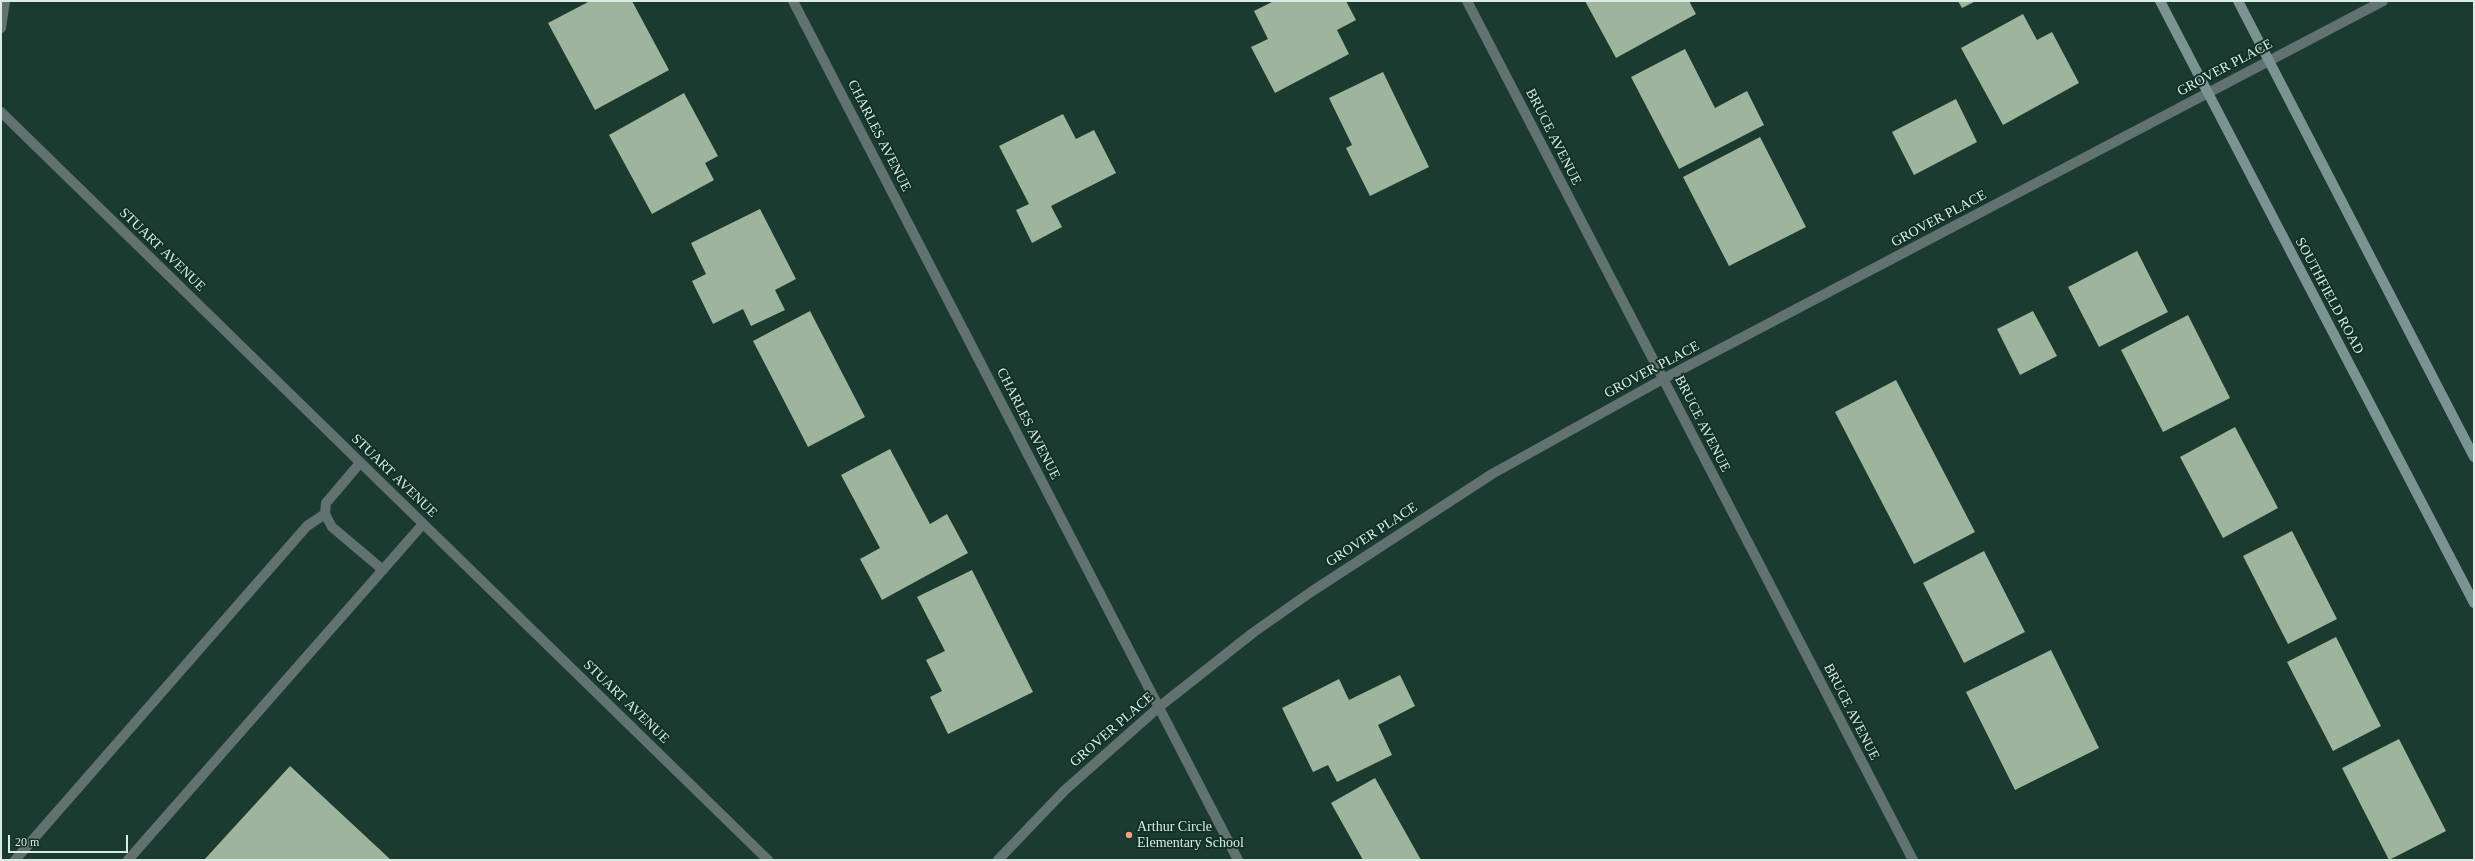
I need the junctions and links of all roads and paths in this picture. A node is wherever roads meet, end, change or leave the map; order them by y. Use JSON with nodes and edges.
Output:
{"nodes":[{"id":1,"x":5,"y":1,"type":"edge"},
{"id":2,"x":793,"y":1,"type":"edge"},
{"id":3,"x":1467,"y":1,"type":"edge"},
{"id":4,"x":2160,"y":1,"type":"edge"},
{"id":5,"x":2238,"y":1,"type":"edge"},
{"id":6,"x":2383,"y":1,"type":"edge"},
{"id":7,"x":1,"y":28,"type":"edge"},
{"id":8,"x":2269,"y":60,"type":"junction"},
{"id":9,"x":2208,"y":93,"type":"junction"},
{"id":10,"x":1,"y":112,"type":"edge"},
{"id":11,"x":1663,"y":379,"type":"junction"},
{"id":12,"x":2474,"y":457,"type":"edge"},
{"id":13,"x":360,"y":462,"type":"junction"},
{"id":14,"x":325,"y":514,"type":"junction"},
{"id":15,"x":423,"y":524,"type":"junction"},
{"id":16,"x":383,"y":570,"type":"junction"},
{"id":17,"x":2474,"y":603,"type":"edge"},
{"id":18,"x":1159,"y":706,"type":"junction"},
{"id":19,"x":15,"y":860,"type":"edge"},
{"id":20,"x":128,"y":860,"type":"edge"},
{"id":21,"x":768,"y":860,"type":"edge"},
{"id":22,"x":998,"y":860,"type":"edge"},
{"id":23,"x":1238,"y":860,"type":"edge"},
{"id":24,"x":1913,"y":860,"type":"edge"}],
"edges":[{"from":1,"to":7,"type":"street"},
{"from":2,"to":18,"type":"street","name":"CHARLES AVENUE"},
{"from":3,"to":11,"type":"street","name":"BRUCE AVENUE"},
{"from":4,"to":9,"type":"main road","name":"SOUTHFIELD ROAD"},
{"from":5,"to":8,"type":"main road"},
{"from":6,"to":8,"type":"street","name":"GROVER PLACE"},
{"from":8,"to":9,"type":"street","name":"GROVER PLACE"},
{"from":8,"to":12,"type":"main road"},
{"from":9,"to":11,"type":"street","name":"GROVER PLACE"},
{"from":9,"to":17,"type":"main road","name":"SOUTHFIELD ROAD"},
{"from":10,"to":13,"type":"street","name":"STUART AVENUE"},
{"from":11,"to":18,"type":"street","name":"GROVER PLACE"},
{"from":11,"to":24,"type":"street","name":"BRUCE AVENUE"},
{"from":13,"to":14,"type":"street"},
{"from":13,"to":15,"type":"street","name":"STUART AVENUE"},
{"from":14,"to":16,"type":"street"},
{"from":14,"to":19,"type":"street"},
{"from":15,"to":16,"type":"street"},
{"from":15,"to":21,"type":"street","name":"STUART AVENUE"},
{"from":16,"to":20,"type":"street"},
{"from":18,"to":22,"type":"street","name":"GROVER PLACE"},
{"from":18,"to":23,"type":"street","name":"CHARLES AVENUE"}]}
